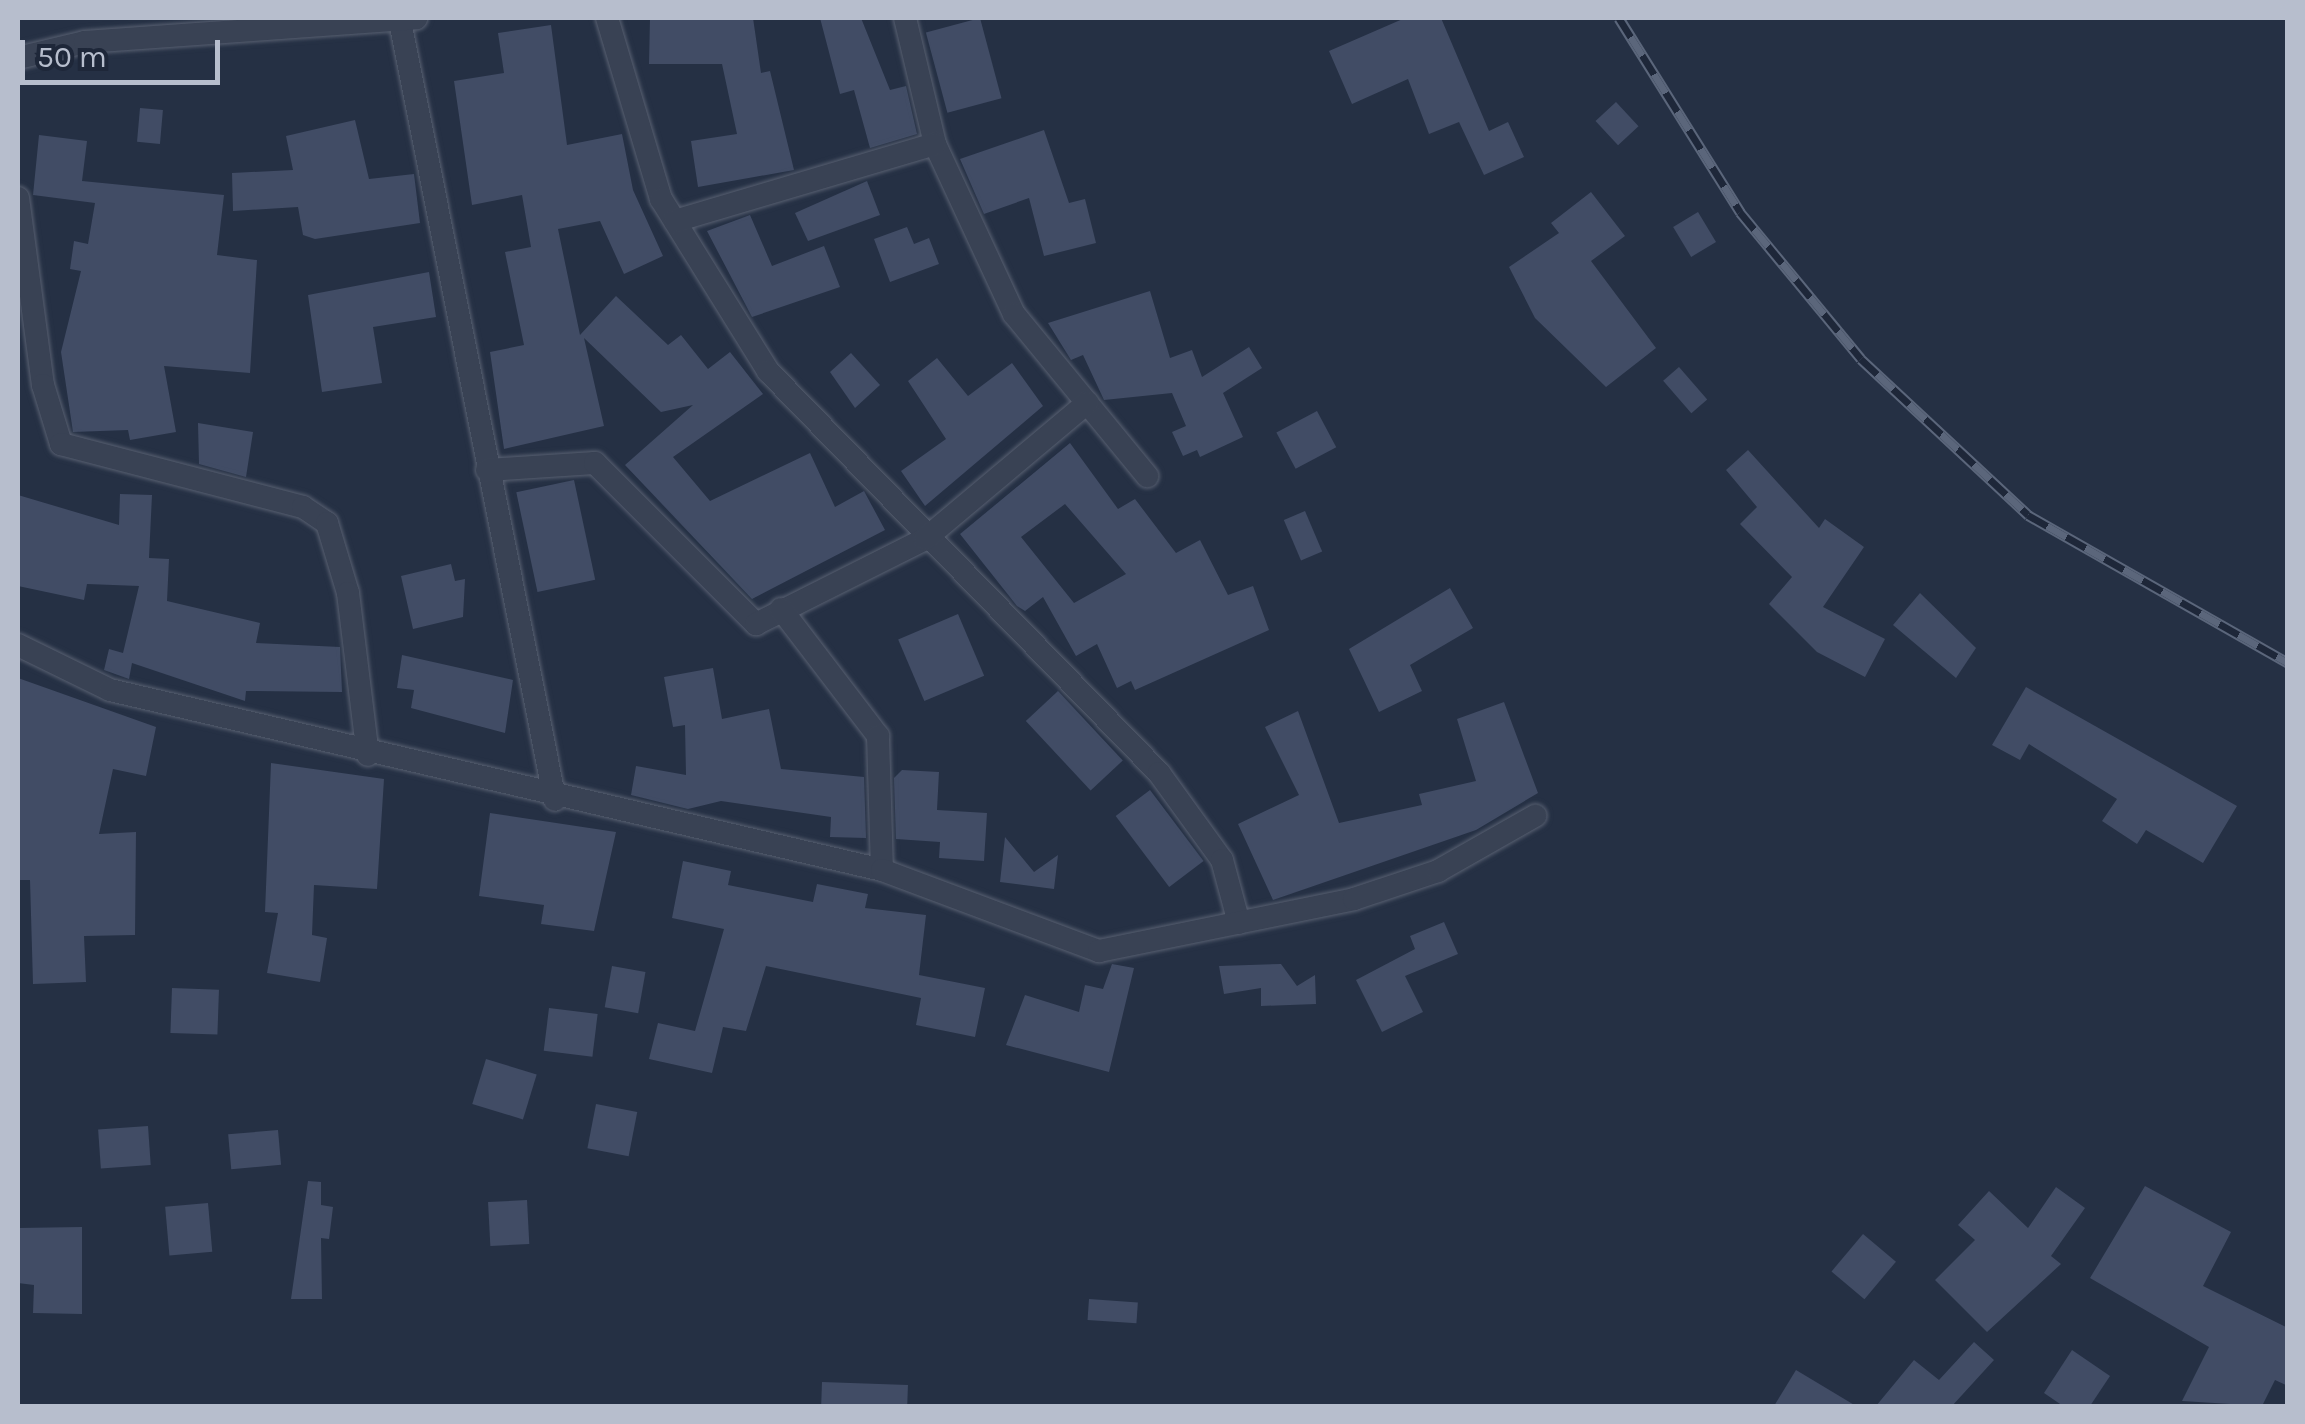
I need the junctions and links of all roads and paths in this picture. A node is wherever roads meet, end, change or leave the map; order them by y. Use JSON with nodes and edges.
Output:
{"nodes":[{"id":1,"x":607,"y":18,"type":"edge"},
{"id":2,"x":905,"y":18,"type":"edge"},
{"id":3,"x":408,"y":20,"type":"edge"},
{"id":4,"x":18,"y":58,"type":"edge"},
{"id":5,"x":934,"y":144,"type":"junction"},
{"id":6,"x":18,"y":198,"type":"edge"},
{"id":7,"x":674,"y":221,"type":"junction"},
{"id":8,"x":1087,"y":403,"type":"junction"},
{"id":9,"x":486,"y":470,"type":"junction"},
{"id":10,"x":1147,"y":476,"type":"dead end"},
{"id":11,"x":925,"y":539,"type":"junction"},
{"id":12,"x":780,"y":609,"type":"junction"},
{"id":13,"x":18,"y":645,"type":"edge"},
{"id":14,"x":368,"y":755,"type":"junction"},
{"id":15,"x":555,"y":800,"type":"junction"},
{"id":16,"x":1535,"y":816,"type":"dead end"},
{"id":17,"x":882,"y":870,"type":"junction"},
{"id":18,"x":1239,"y":923,"type":"junction"}],
"edges":[{"from":1,"to":7,"type":"street"},
{"from":2,"to":5,"type":"street"},
{"from":3,"to":4,"type":"street"},
{"from":3,"to":9,"type":"street"},
{"from":5,"to":7,"type":"street"},
{"from":5,"to":8,"type":"street"},
{"from":6,"to":14,"type":"street"},
{"from":7,"to":11,"type":"street"},
{"from":8,"to":10,"type":"street"},
{"from":8,"to":11,"type":"street"},
{"from":9,"to":12,"type":"street"},
{"from":9,"to":15,"type":"street"},
{"from":11,"to":12,"type":"street"},
{"from":11,"to":18,"type":"street"},
{"from":12,"to":17,"type":"street"},
{"from":13,"to":14,"type":"street"},
{"from":14,"to":15,"type":"street"},
{"from":15,"to":17,"type":"street"},
{"from":16,"to":18,"type":"street"},
{"from":17,"to":18,"type":"street"}]}
